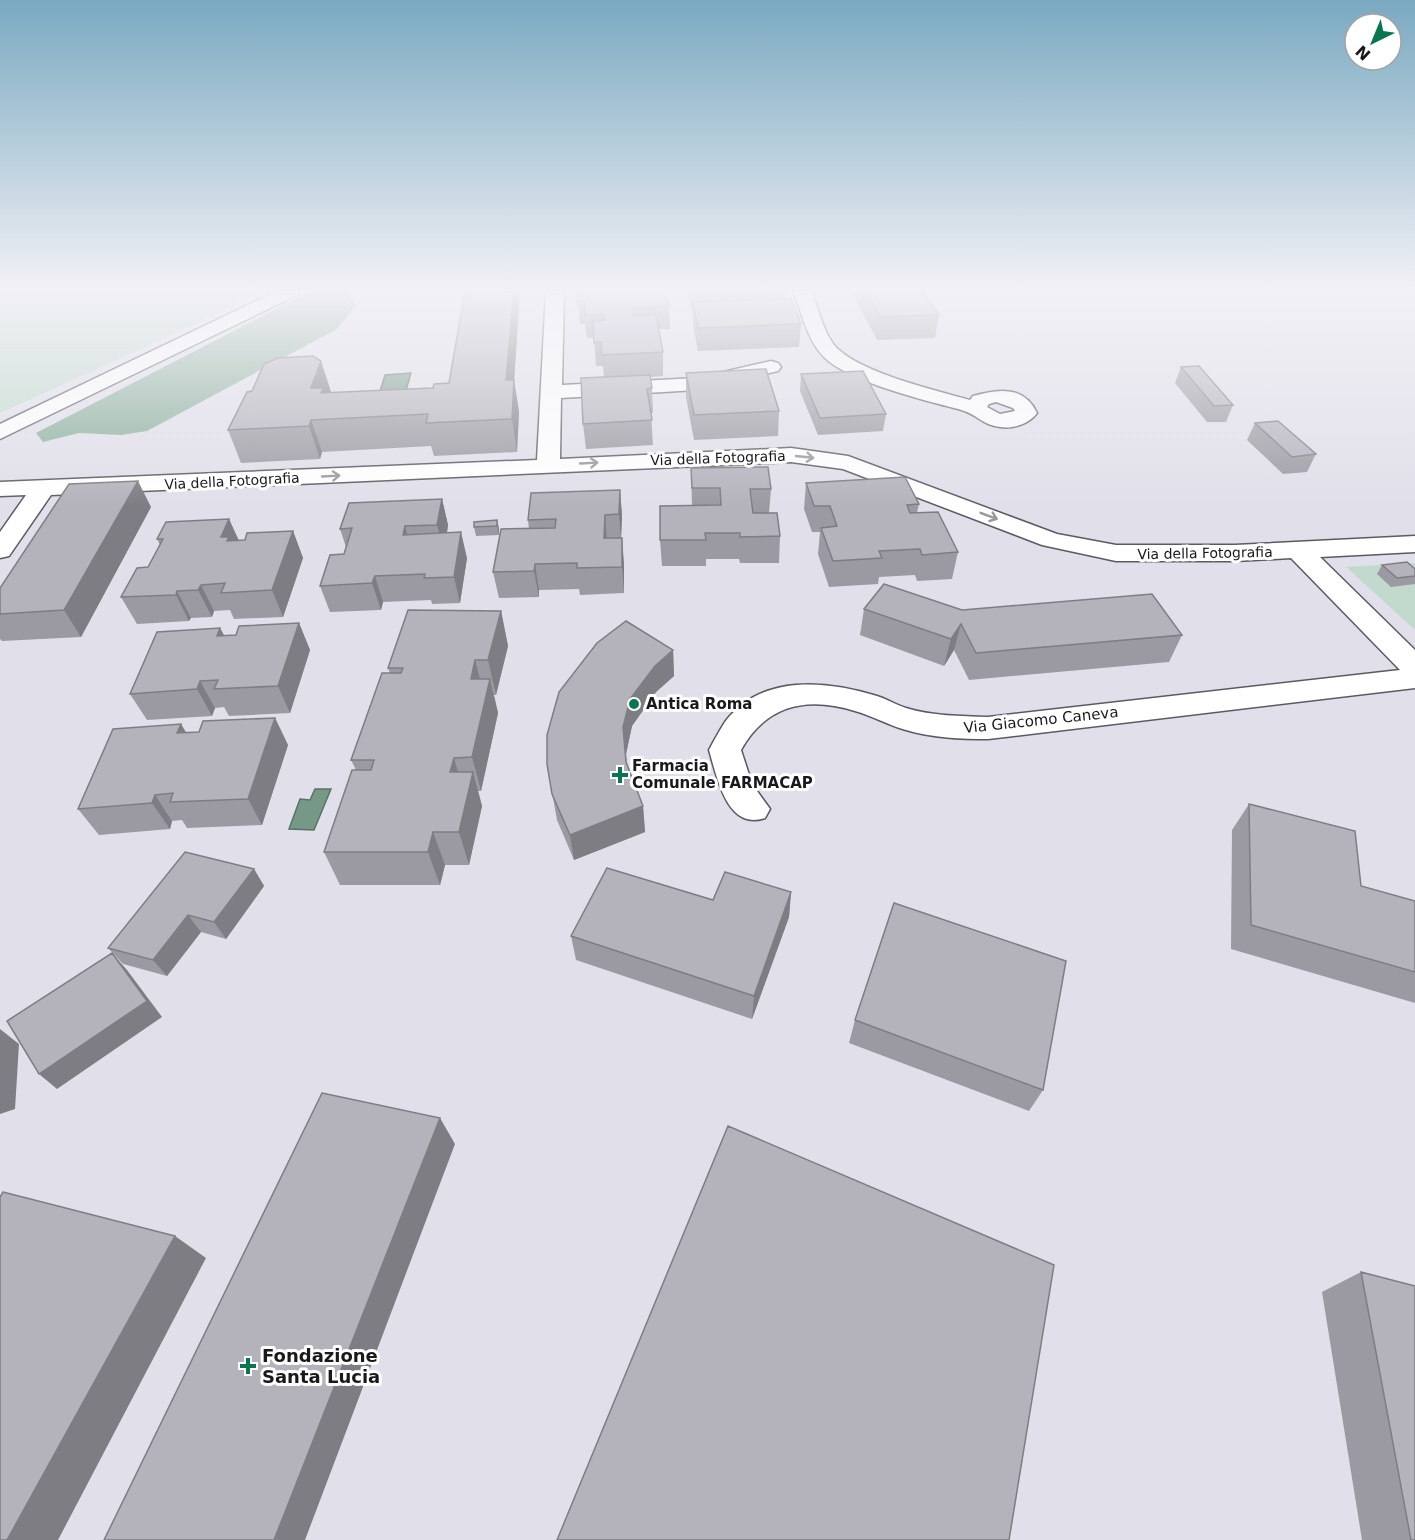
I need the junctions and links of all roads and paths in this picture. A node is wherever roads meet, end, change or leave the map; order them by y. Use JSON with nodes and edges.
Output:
{"nodes":[{"id":1,"x":143,"y":363,"type":"edge"},
{"id":2,"x":553,"y":363,"type":"edge"},
{"id":3,"x":849,"y":363,"type":"edge"},
{"id":4,"x":771,"y":367,"type":"dead end"},
{"id":5,"x":552,"y":392,"type":"junction"},
{"id":6,"x":976,"y":408,"type":"dead end"},
{"id":7,"x":0,"y":432,"type":"edge"},
{"id":8,"x":548,"y":466,"type":"junction"},
{"id":9,"x":1,"y":488,"type":"edge"},
{"id":10,"x":43,"y":489,"type":"junction"},
{"id":11,"x":1415,"y":544,"type":"edge"},
{"id":12,"x":0,"y":550,"type":"edge"},
{"id":13,"x":1298,"y":550,"type":"junction"},
{"id":14,"x":1415,"y":668,"type":"edge"},
{"id":15,"x":1415,"y":678,"type":"edge"},
{"id":16,"x":753,"y":809,"type":"dead end"}],
"edges":[{"from":1,"to":7,"type":"street"},
{"from":2,"to":5,"type":"street"},
{"from":3,"to":6,"type":"street"},
{"from":4,"to":5,"type":"street"},
{"from":5,"to":8,"type":"street"},
{"from":10,"to":8,"type":"street","name":"Via della Fotografia","one_way":true},
{"from":8,"to":13,"type":"street","name":"Via della Fotografia","one_way":true},
{"from":9,"to":10,"type":"street","name":"Via della Fotografia"},
{"from":10,"to":12,"type":"street"},
{"from":11,"to":13,"type":"street","name":"Via della Fotografia"},
{"from":13,"to":14,"type":"street"},
{"from":15,"to":16,"type":"street","name":"Via Giacomo Caneva"}]}
